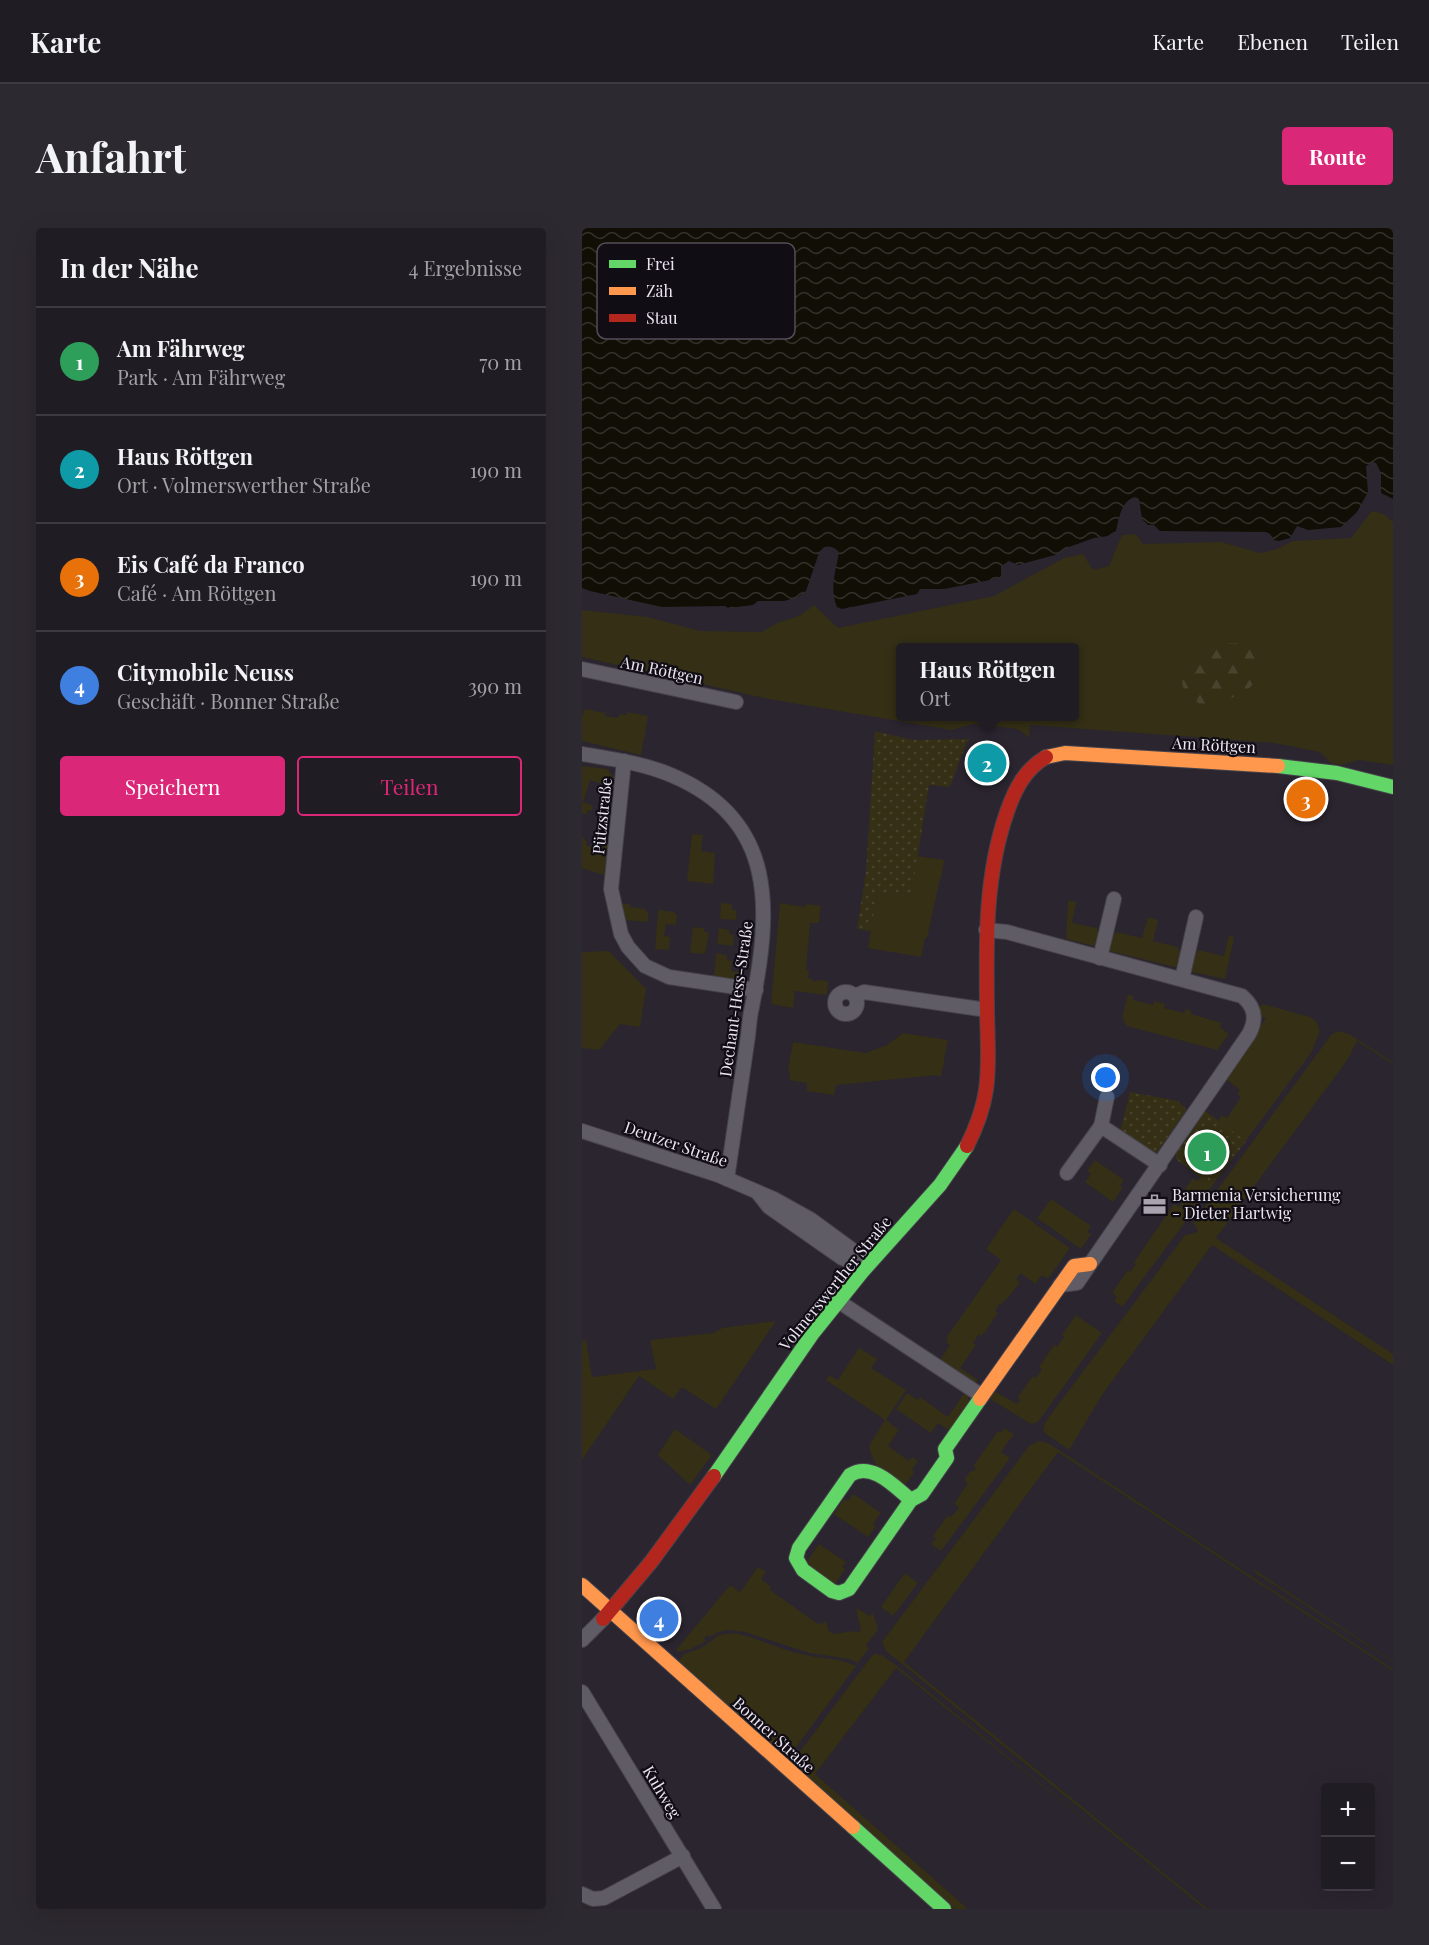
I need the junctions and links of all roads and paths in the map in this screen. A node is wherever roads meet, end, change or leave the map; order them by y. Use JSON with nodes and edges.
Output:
{"nodes":[{"id":1,"x":582,"y":669,"type":"edge"},
{"id":2,"x":736,"y":702,"type":"dead end"},
{"id":3,"x":582,"y":754,"type":"edge"},
{"id":4,"x":624,"y":761,"type":"junction"},
{"id":5,"x":1034,"y":765,"type":"joint"},
{"id":6,"x":1393,"y":787,"type":"edge"},
{"id":7,"x":1114,"y":899,"type":"dead end"},
{"id":8,"x":1196,"y":917,"type":"dead end"},
{"id":9,"x":986,"y":930,"type":"junction"},
{"id":10,"x":1100,"y":958,"type":"junction"},
{"id":11,"x":1182,"y":980,"type":"junction"},
{"id":12,"x":756,"y":990,"type":"junction"},
{"id":13,"x":855,"y":996,"type":"dead end"},
{"id":14,"x":987,"y":1010,"type":"junction"},
{"id":15,"x":1107,"y":1097,"type":"dead end"},
{"id":16,"x":1101,"y":1125,"type":"junction"},
{"id":17,"x":582,"y":1131,"type":"edge"},
{"id":18,"x":1160,"y":1165,"type":"junction"},
{"id":19,"x":1067,"y":1173,"type":"dead end"},
{"id":20,"x":727,"y":1179,"type":"junction"},
{"id":21,"x":867,"y":1267,"type":"junction"},
{"id":22,"x":838,"y":1301,"type":"junction"},
{"id":23,"x":982,"y":1396,"type":"junction"},
{"id":24,"x":911,"y":1500,"type":"junction"},
{"id":25,"x":582,"y":1585,"type":"edge"},
{"id":26,"x":607,"y":1615,"type":"junction"},
{"id":27,"x":582,"y":1640,"type":"edge"},
{"id":28,"x":582,"y":1692,"type":"edge"},
{"id":29,"x":683,"y":1856,"type":"junction"},
{"id":30,"x":582,"y":1894,"type":"edge"},
{"id":31,"x":714,"y":1909,"type":"edge"},
{"id":32,"x":944,"y":1909,"type":"edge"}],
"edges":[{"from":1,"to":2,"type":"street","name":"Am Röttgen"},
{"from":3,"to":4,"type":"street","name":"Dechant-Hess-Straße"},
{"from":4,"to":12,"type":"street","name":"Dechant-Hess-Straße"},
{"from":4,"to":12,"type":"street","name":"Pützstraße"},
{"from":5,"to":6,"type":"street","name":"Am Röttgen"},
{"from":5,"to":9,"type":"street","name":"Volmerswerther Straße"},
{"from":7,"to":10,"type":"street"},
{"from":8,"to":11,"type":"street"},
{"from":9,"to":10,"type":"street"},
{"from":9,"to":14,"type":"street","name":"Volmerswerther Straße"},
{"from":10,"to":11,"type":"street"},
{"from":11,"to":18,"type":"street"},
{"from":12,"to":20,"type":"street","name":"Dechant-Hess-Straße"},
{"from":13,"to":14,"type":"street"},
{"from":14,"to":21,"type":"street","name":"Volmerswerther Straße"},
{"from":15,"to":16,"type":"street"},
{"from":16,"to":18,"type":"street"},
{"from":16,"to":19,"type":"street"},
{"from":17,"to":20,"type":"street","name":"Deutzer Straße"},
{"from":18,"to":23,"type":"street"},
{"from":20,"to":21,"type":"street","name":"Deutzer Straße"},
{"from":21,"to":22,"type":"street","name":"Volmerswerther Straße"},
{"from":22,"to":23,"type":"street"},
{"from":22,"to":26,"type":"street","name":"Volmerswerther Straße"},
{"from":23,"to":24,"type":"street"},
{"from":24,"to":24,"type":"street"},
{"from":25,"to":26,"type":"street","name":"Bonner Straße"},
{"from":26,"to":27,"type":"street","name":"Volmerswerther Straße"},
{"from":26,"to":32,"type":"street","name":"Bonner Straße"},
{"from":28,"to":29,"type":"street","name":"Kuhweg"},
{"from":29,"to":30,"type":"street"},
{"from":29,"to":31,"type":"street","name":"Kuhweg"}]}
